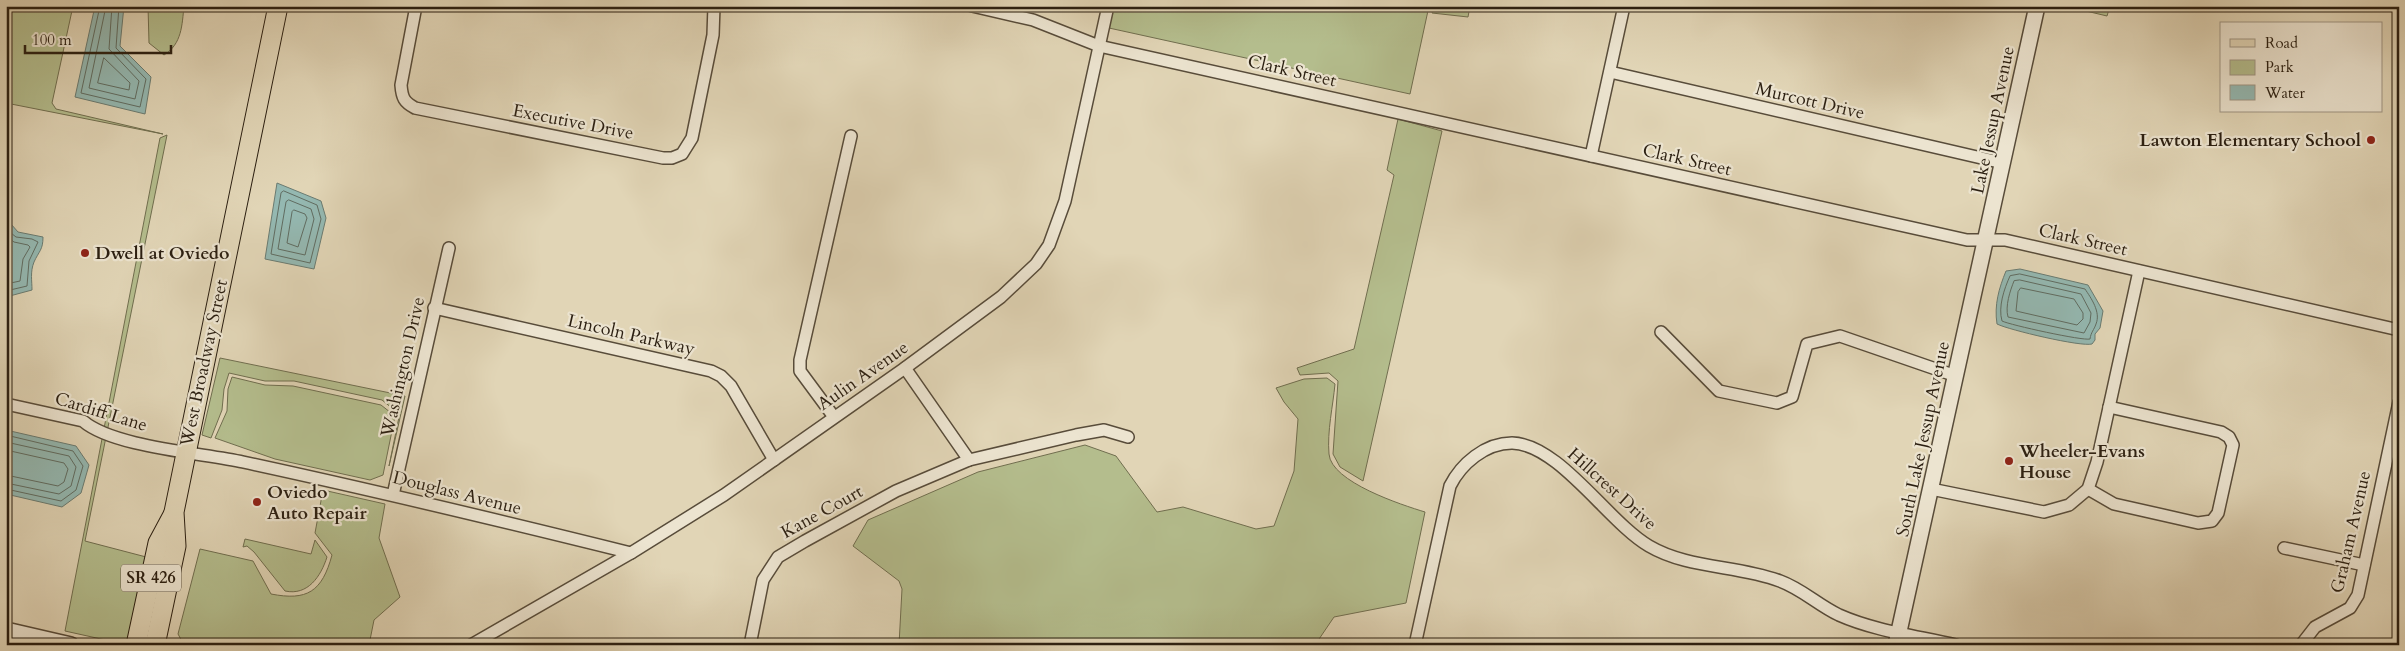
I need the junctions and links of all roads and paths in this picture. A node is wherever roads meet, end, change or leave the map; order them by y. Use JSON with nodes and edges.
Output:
{"nodes":[{"id":1,"x":278,"y":6,"type":"edge"},
{"id":2,"x":416,"y":6,"type":"edge"},
{"id":3,"x":714,"y":6,"type":"edge"},
{"id":4,"x":972,"y":6,"type":"edge"},
{"id":5,"x":1108,"y":6,"type":"edge"},
{"id":6,"x":1624,"y":6,"type":"edge"},
{"id":7,"x":2037,"y":6,"type":"edge"},
{"id":8,"x":1099,"y":46,"type":"junction"},
{"id":9,"x":1610,"y":72,"type":"junction"},
{"id":10,"x":851,"y":136,"type":"dead end"},
{"id":11,"x":1591,"y":156,"type":"junction"},
{"id":12,"x":2003,"y":163,"type":"junction"},
{"id":13,"x":1985,"y":242,"type":"junction"},
{"id":14,"x":449,"y":248,"type":"dead end"},
{"id":15,"x":2138,"y":271,"type":"junction"},
{"id":16,"x":434,"y":308,"type":"junction"},
{"id":17,"x":2399,"y":330,"type":"edge"},
{"id":18,"x":1661,"y":332,"type":"dead end"},
{"id":19,"x":905,"y":368,"type":"junction"},
{"id":20,"x":1956,"y":376,"type":"junction"},
{"id":21,"x":2399,"y":402,"type":"edge"},
{"id":22,"x":6,"y":404,"type":"edge"},
{"id":23,"x":2109,"y":407,"type":"junction"},
{"id":24,"x":834,"y":418,"type":"junction"},
{"id":25,"x":1128,"y":437,"type":"dead end"},
{"id":26,"x":186,"y":451,"type":"junction"},
{"id":27,"x":774,"y":460,"type":"junction"},
{"id":28,"x":969,"y":460,"type":"junction"},
{"id":29,"x":1931,"y":489,"type":"junction"},
{"id":30,"x":2088,"y":489,"type":"junction"},
{"id":31,"x":393,"y":494,"type":"junction"},
{"id":32,"x":173,"y":514,"type":"junction"},
{"id":33,"x":2284,"y":548,"type":"dead end"},
{"id":34,"x":631,"y":553,"type":"junction"},
{"id":35,"x":2364,"y":565,"type":"junction"},
{"id":36,"x":6,"y":630,"type":"edge"},
{"id":37,"x":1898,"y":639,"type":"edge"},
{"id":38,"x":70,"y":645,"type":"edge"},
{"id":39,"x":136,"y":645,"type":"edge"},
{"id":40,"x":155,"y":645,"type":"edge"},
{"id":41,"x":471,"y":645,"type":"edge"},
{"id":42,"x":750,"y":645,"type":"edge"},
{"id":43,"x":1415,"y":645,"type":"edge"},
{"id":44,"x":1956,"y":645,"type":"edge"},
{"id":45,"x":2301,"y":645,"type":"edge"}],
"edges":[{"from":1,"to":26,"type":"main road","name":"West Broadway Street","number":"SR 426"},
{"from":2,"to":3,"type":"street","name":"Executive Drive"},
{"from":4,"to":8,"type":"street","name":"Clark Street"},
{"from":5,"to":8,"type":"street","name":"Aulin Avenue"},
{"from":6,"to":9,"type":"street"},
{"from":7,"to":12,"type":"street","name":"Lake Jessup Avenue"},
{"from":8,"to":11,"type":"street","name":"Clark Street"},
{"from":8,"to":19,"type":"street","name":"Aulin Avenue"},
{"from":9,"to":11,"type":"street"},
{"from":9,"to":12,"type":"street","name":"Murcott Drive"},
{"from":10,"to":24,"type":"street"},
{"from":11,"to":13,"type":"street","name":"Clark Street"},
{"from":12,"to":13,"type":"street","name":"Lake Jessup Avenue"},
{"from":13,"to":15,"type":"street","name":"Clark Street"},
{"from":13,"to":20,"type":"street","name":"South Lake Jessup Avenue"},
{"from":14,"to":16,"type":"street","name":"Washington Drive"},
{"from":15,"to":17,"type":"street","name":"Clark Street"},
{"from":15,"to":23,"type":"street"},
{"from":16,"to":27,"type":"street","name":"Lincoln Parkway"},
{"from":16,"to":31,"type":"street","name":"Washington Drive"},
{"from":18,"to":20,"type":"street"},
{"from":19,"to":24,"type":"street","name":"Aulin Avenue"},
{"from":19,"to":28,"type":"street"},
{"from":20,"to":29,"type":"street","name":"South Lake Jessup Avenue"},
{"from":21,"to":35,"type":"street","name":"Graham Avenue"},
{"from":22,"to":26,"type":"street","name":"Cardiff Lane"},
{"from":23,"to":30,"type":"street"},
{"from":23,"to":30,"type":"street"},
{"from":24,"to":27,"type":"street","name":"Aulin Avenue"},
{"from":25,"to":28,"type":"street","name":"Kane Court"},
{"from":26,"to":31,"type":"street","name":"Douglass Avenue"},
{"from":26,"to":32,"type":"main road","name":"West Broadway Street","number":"SR 426"},
{"from":27,"to":34,"type":"street","name":"Aulin Avenue"},
{"from":28,"to":42,"type":"street","name":"Kane Court"},
{"from":29,"to":30,"type":"street"},
{"from":29,"to":37,"type":"street","name":"South Lake Jessup Avenue"},
{"from":31,"to":34,"type":"street","name":"Douglass Avenue"},
{"from":32,"to":39,"type":"main road","name":"West Broadway Street","number":"SR 426"},
{"from":32,"to":40,"type":"main road","name":"West Broadway Street","number":"SR 426"},
{"from":33,"to":35,"type":"street"},
{"from":34,"to":41,"type":"street","name":"Aulin Avenue"},
{"from":35,"to":45,"type":"street","name":"Graham Avenue"},
{"from":36,"to":38,"type":"street"},
{"from":37,"to":43,"type":"street","name":"Hillcrest Drive"},
{"from":37,"to":44,"type":"street","name":"Hillcrest Drive"}]}
